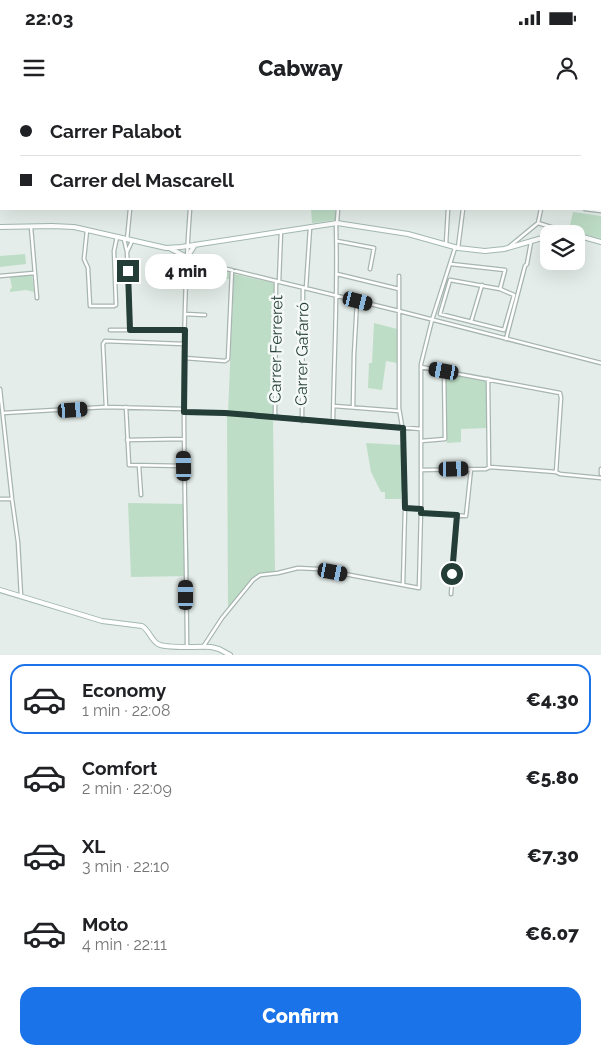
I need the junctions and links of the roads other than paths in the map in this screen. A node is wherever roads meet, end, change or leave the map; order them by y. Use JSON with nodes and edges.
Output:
{"nodes":[{"id":1,"x":130,"y":210,"type":"edge"},
{"id":2,"x":190,"y":210,"type":"edge"},
{"id":3,"x":338,"y":210,"type":"edge"},
{"id":4,"x":448,"y":210,"type":"edge"},
{"id":5,"x":463,"y":210,"type":"edge"},
{"id":6,"x":541,"y":210,"type":"edge"},
{"id":7,"x":337,"y":223,"type":"junction"},
{"id":8,"x":538,"y":223,"type":"junction"},
{"id":9,"x":544,"y":225,"type":"edge"},
{"id":10,"x":31,"y":226,"type":"junction"},
{"id":11,"x":310,"y":226,"type":"junction"},
{"id":12,"x":0,"y":227,"type":"edge"},
{"id":13,"x":87,"y":230,"type":"junction"},
{"id":14,"x":281,"y":230,"type":"junction"},
{"id":15,"x":117,"y":237,"type":"junction"},
{"id":16,"x":540,"y":238,"type":"edge"},
{"id":17,"x":585,"y":238,"type":"edge"},
{"id":18,"x":128,"y":240,"type":"junction"},
{"id":19,"x":337,"y":240,"type":"junction"},
{"id":20,"x":531,"y":241,"type":"junction"},
{"id":21,"x":601,"y":242,"type":"edge"},
{"id":22,"x":195,"y":244,"type":"junction"},
{"id":23,"x":446,"y":244,"type":"junction"},
{"id":24,"x":187,"y":246,"type":"junction"},
{"id":25,"x":457,"y":247,"type":"junction"},
{"id":26,"x":166,"y":248,"type":"junction"},
{"id":27,"x":509,"y":248,"type":"junction"},
{"id":28,"x":127,"y":252,"type":"junction"},
{"id":29,"x":187,"y":258,"type":"junction"},
{"id":30,"x":451,"y":264,"type":"junction"},
{"id":31,"x":370,"y":268,"type":"dead end"},
{"id":32,"x":232,"y":270,"type":"junction"},
{"id":33,"x":34,"y":273,"type":"junction"},
{"id":34,"x":337,"y":274,"type":"junction"},
{"id":35,"x":0,"y":276,"type":"edge"},
{"id":36,"x":399,"y":276,"type":"dead end"},
{"id":37,"x":278,"y":282,"type":"junction"},
{"id":38,"x":482,"y":285,"type":"junction"},
{"id":39,"x":304,"y":288,"type":"junction"},
{"id":40,"x":399,"y":289,"type":"junction"},
{"id":41,"x":500,"y":290,"type":"junction"},
{"id":42,"x":337,"y":296,"type":"junction"},
{"id":43,"x":37,"y":298,"type":"dead end"},
{"id":44,"x":358,"y":301,"type":"junction"},
{"id":45,"x":399,"y":311,"type":"junction"},
{"id":46,"x":185,"y":314,"type":"junction"},
{"id":47,"x":205,"y":315,"type":"dead end"},
{"id":48,"x":432,"y":320,"type":"junction"},
{"id":49,"x":471,"y":322,"type":"junction"},
{"id":50,"x":110,"y":330,"type":"dead end"},
{"id":51,"x":130,"y":330,"type":"junction"},
{"id":52,"x":185,"y":330,"type":"junction"},
{"id":53,"x":506,"y":339,"type":"junction"},
{"id":54,"x":184,"y":344,"type":"junction"},
{"id":55,"x":184,"y":358,"type":"junction"},
{"id":56,"x":601,"y":363,"type":"edge"},
{"id":57,"x":421,"y":367,"type":"junction"},
{"id":58,"x":444,"y":371,"type":"junction"},
{"id":59,"x":488,"y":379,"type":"junction"},
{"id":60,"x":0,"y":389,"type":"edge"},
{"id":61,"x":333,"y":406,"type":"junction"},
{"id":62,"x":106,"y":407,"type":"junction"},
{"id":63,"x":126,"y":407,"type":"junction"},
{"id":64,"x":353,"y":407,"type":"junction"},
{"id":65,"x":184,"y":410,"type":"junction"},
{"id":66,"x":399,"y":411,"type":"junction"},
{"id":67,"x":3,"y":413,"type":"junction"},
{"id":68,"x":275,"y":418,"type":"junction"},
{"id":69,"x":302,"y":420,"type":"junction"},
{"id":70,"x":333,"y":422,"type":"junction"},
{"id":71,"x":0,"y":427,"type":"edge"},
{"id":72,"x":4,"y":427,"type":"junction"},
{"id":73,"x":403,"y":428,"type":"junction"},
{"id":74,"x":421,"y":429,"type":"junction"},
{"id":75,"x":184,"y":439,"type":"junction"},
{"id":76,"x":127,"y":440,"type":"junction"},
{"id":77,"x":421,"y":441,"type":"junction"},
{"id":78,"x":139,"y":466,"type":"junction"},
{"id":79,"x":184,"y":466,"type":"junction"},
{"id":80,"x":489,"y":468,"type":"junction"},
{"id":81,"x":471,"y":469,"type":"junction"},
{"id":82,"x":601,"y":469,"type":"edge"},
{"id":83,"x":421,"y":470,"type":"junction"},
{"id":84,"x":556,"y":472,"type":"junction"},
{"id":85,"x":601,"y":474,"type":"edge"},
{"id":86,"x":601,"y":478,"type":"edge"},
{"id":87,"x":141,"y":495,"type":"dead end"},
{"id":88,"x":0,"y":499,"type":"edge"},
{"id":89,"x":12,"y":499,"type":"junction"},
{"id":90,"x":405,"y":508,"type":"junction"},
{"id":91,"x":421,"y":511,"type":"junction"},
{"id":92,"x":457,"y":515,"type":"junction"},
{"id":93,"x":403,"y":585,"type":"junction"},
{"id":94,"x":0,"y":590,"type":"edge"},
{"id":95,"x":451,"y":594,"type":"dead end"},
{"id":96,"x":21,"y":598,"type":"junction"},
{"id":97,"x":187,"y":646,"type":"junction"},
{"id":98,"x":203,"y":647,"type":"junction"},
{"id":99,"x":230,"y":655,"type":"edge"}],
"edges":[{"from":1,"to":18,"type":"street"},
{"from":2,"to":24,"type":"street"},
{"from":3,"to":7,"type":"street"},
{"from":4,"to":23,"type":"street"},
{"from":5,"to":25,"type":"street"},
{"from":6,"to":8,"type":"street"},
{"from":7,"to":11,"type":"main road"},
{"from":7,"to":19,"type":"street"},
{"from":7,"to":23,"type":"main road"},
{"from":8,"to":9,"type":"street"},
{"from":8,"to":27,"type":"street"},
{"from":10,"to":12,"type":"main road"},
{"from":10,"to":13,"type":"main road"},
{"from":10,"to":33,"type":"street"},
{"from":11,"to":14,"type":"main road"},
{"from":11,"to":39,"type":"street","name":"Carrer Gafarró"},
{"from":13,"to":15,"type":"main road"},
{"from":13,"to":15,"type":"street"},
{"from":14,"to":22,"type":"main road"},
{"from":14,"to":37,"type":"street","name":"Carrer Ferreret"},
{"from":15,"to":18,"type":"main road"},
{"from":16,"to":20,"type":"main road"},
{"from":17,"to":21,"type":"main road"},
{"from":18,"to":26,"type":"main road"},
{"from":18,"to":28,"type":"street"},
{"from":18,"to":28,"type":"street"},
{"from":19,"to":31,"type":"street"},
{"from":19,"to":34,"type":"street"},
{"from":20,"to":27,"type":"main road"},
{"from":20,"to":53,"type":"street"},
{"from":22,"to":24,"type":"main road"},
{"from":22,"to":29,"type":"main road"},
{"from":23,"to":25,"type":"main road"},
{"from":24,"to":26,"type":"main road"},
{"from":24,"to":29,"type":"street"},
{"from":25,"to":27,"type":"main road"},
{"from":25,"to":30,"type":"street"},
{"from":26,"to":29,"type":"main road"},
{"from":28,"to":51,"type":"street"},
{"from":29,"to":32,"type":"street"},
{"from":29,"to":46,"type":"street"},
{"from":30,"to":41,"type":"street"},
{"from":30,"to":48,"type":"street"},
{"from":32,"to":37,"type":"street"},
{"from":32,"to":55,"type":"street"},
{"from":33,"to":35,"type":"street"},
{"from":33,"to":43,"type":"street"},
{"from":34,"to":40,"type":"street"},
{"from":34,"to":42,"type":"street"},
{"from":36,"to":40,"type":"street"},
{"from":37,"to":39,"type":"street"},
{"from":37,"to":68,"type":"street","name":"Carrer Ferreret"},
{"from":38,"to":41,"type":"street"},
{"from":38,"to":49,"type":"street"},
{"from":38,"to":49,"type":"street"},
{"from":39,"to":42,"type":"street"},
{"from":39,"to":69,"type":"street","name":"Carrer Gafarró"},
{"from":40,"to":45,"type":"street"},
{"from":41,"to":49,"type":"street"},
{"from":42,"to":44,"type":"street"},
{"from":42,"to":61,"type":"street"},
{"from":44,"to":45,"type":"street"},
{"from":44,"to":64,"type":"street"},
{"from":45,"to":48,"type":"street"},
{"from":45,"to":66,"type":"street"},
{"from":46,"to":47,"type":"street"},
{"from":46,"to":52,"type":"street"},
{"from":48,"to":53,"type":"street"},
{"from":48,"to":57,"type":"street"},
{"from":50,"to":51,"type":"street"},
{"from":51,"to":52,"type":"street"},
{"from":52,"to":54,"type":"street"},
{"from":53,"to":56,"type":"street"},
{"from":54,"to":55,"type":"street"},
{"from":54,"to":62,"type":"street"},
{"from":55,"to":65,"type":"street"},
{"from":57,"to":58,"type":"street"},
{"from":57,"to":74,"type":"street"},
{"from":58,"to":59,"type":"street"},
{"from":58,"to":77,"type":"street"},
{"from":59,"to":80,"type":"street"},
{"from":59,"to":84,"type":"street"},
{"from":60,"to":67,"type":"street"},
{"from":61,"to":64,"type":"street"},
{"from":61,"to":70,"type":"street"},
{"from":62,"to":63,"type":"street"},
{"from":62,"to":67,"type":"street"},
{"from":63,"to":65,"type":"street"},
{"from":63,"to":76,"type":"street"},
{"from":64,"to":66,"type":"street"},
{"from":65,"to":68,"type":"street"},
{"from":65,"to":75,"type":"street"},
{"from":66,"to":73,"type":"street"},
{"from":67,"to":72,"type":"street"},
{"from":68,"to":69,"type":"street"},
{"from":69,"to":70,"type":"street"},
{"from":70,"to":73,"type":"street"},
{"from":71,"to":72,"type":"street"},
{"from":72,"to":89,"type":"street"},
{"from":73,"to":74,"type":"street"},
{"from":73,"to":90,"type":"street"},
{"from":74,"to":77,"type":"street"},
{"from":75,"to":76,"type":"street"},
{"from":75,"to":79,"type":"street"},
{"from":76,"to":78,"type":"street"},
{"from":77,"to":83,"type":"street"},
{"from":78,"to":79,"type":"street"},
{"from":78,"to":87,"type":"street"},
{"from":79,"to":97,"type":"street"},
{"from":80,"to":81,"type":"street"},
{"from":80,"to":84,"type":"street"},
{"from":81,"to":83,"type":"street"},
{"from":81,"to":92,"type":"street"},
{"from":82,"to":85,"type":"street"},
{"from":83,"to":91,"type":"street"},
{"from":84,"to":86,"type":"street"},
{"from":88,"to":89,"type":"street"},
{"from":89,"to":96,"type":"street"},
{"from":90,"to":91,"type":"street"},
{"from":90,"to":93,"type":"street"},
{"from":91,"to":92,"type":"street"},
{"from":91,"to":93,"type":"street"},
{"from":92,"to":95,"type":"street"},
{"from":93,"to":98,"type":"street"},
{"from":94,"to":96,"type":"main road"},
{"from":96,"to":97,"type":"main road"},
{"from":97,"to":98,"type":"main road"},
{"from":98,"to":99,"type":"main road"}]}
